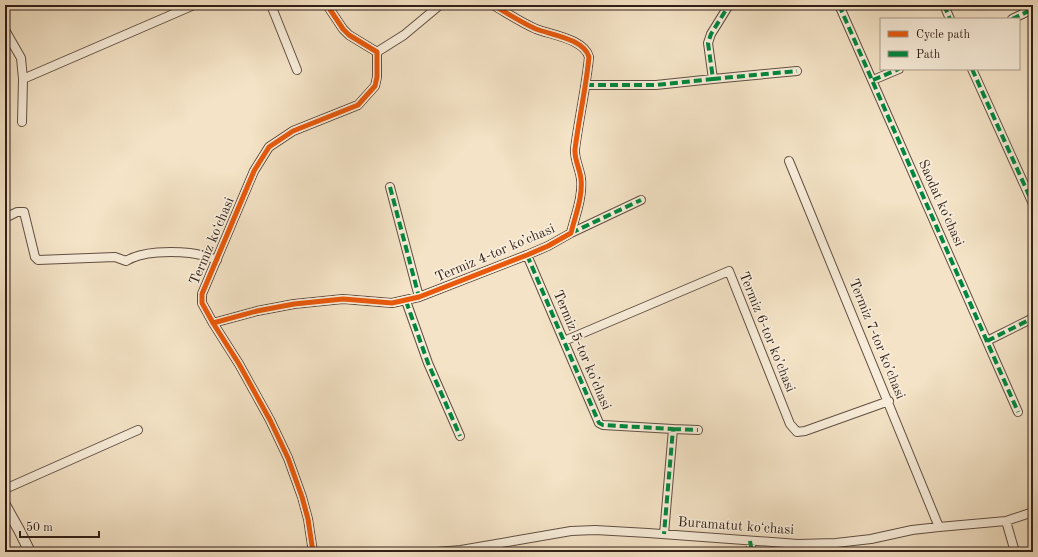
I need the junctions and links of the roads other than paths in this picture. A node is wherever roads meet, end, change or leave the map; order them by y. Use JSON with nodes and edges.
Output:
{"nodes":[{"id":1,"x":194,"y":5,"type":"edge"},
{"id":2,"x":271,"y":5,"type":"edge"},
{"id":3,"x":327,"y":5,"type":"edge"},
{"id":4,"x":440,"y":5,"type":"edge"},
{"id":5,"x":493,"y":5,"type":"edge"},
{"id":6,"x":728,"y":5,"type":"edge"},
{"id":7,"x":839,"y":5,"type":"edge"},
{"id":8,"x":944,"y":5,"type":"edge"},
{"id":9,"x":1033,"y":10,"type":"edge"},
{"id":10,"x":950,"y":18,"type":"edge"},
{"id":11,"x":1014,"y":18,"type":"edge"},
{"id":12,"x":5,"y":30,"type":"edge"},
{"id":13,"x":377,"y":52,"type":"junction"},
{"id":14,"x":297,"y":70,"type":"dead end"},
{"id":15,"x":897,"y":70,"type":"edge"},
{"id":16,"x":972,"y":70,"type":"edge"},
{"id":17,"x":797,"y":71,"type":"dead end"},
{"id":18,"x":713,"y":79,"type":"junction"},
{"id":19,"x":23,"y":80,"type":"junction"},
{"id":20,"x":873,"y":80,"type":"junction"},
{"id":21,"x":586,"y":84,"type":"junction"},
{"id":22,"x":22,"y":122,"type":"dead end"},
{"id":23,"x":789,"y":161,"type":"dead end"},
{"id":24,"x":390,"y":187,"type":"dead end"},
{"id":25,"x":641,"y":200,"type":"dead end"},
{"id":26,"x":1033,"y":204,"type":"edge"},
{"id":27,"x":5,"y":218,"type":"edge"},
{"id":28,"x":571,"y":233,"type":"junction"},
{"id":29,"x":527,"y":255,"type":"junction"},
{"id":30,"x":217,"y":260,"type":"junction"},
{"id":31,"x":419,"y":297,"type":"junction"},
{"id":32,"x":406,"y":301,"type":"junction"},
{"id":33,"x":1033,"y":318,"type":"edge"},
{"id":34,"x":213,"y":323,"type":"junction"},
{"id":35,"x":564,"y":341,"type":"junction"},
{"id":36,"x":987,"y":341,"type":"junction"},
{"id":37,"x":889,"y":401,"type":"junction"},
{"id":38,"x":1018,"y":412,"type":"dead end"},
{"id":39,"x":673,"y":429,"type":"junction"},
{"id":40,"x":138,"y":430,"type":"dead end"},
{"id":41,"x":698,"y":430,"type":"dead end"},
{"id":42,"x":460,"y":436,"type":"dead end"},
{"id":43,"x":5,"y":489,"type":"edge"},
{"id":44,"x":5,"y":505,"type":"edge"},
{"id":45,"x":1033,"y":512,"type":"edge"},
{"id":46,"x":1006,"y":521,"type":"junction"},
{"id":47,"x":939,"y":527,"type":"junction"},
{"id":48,"x":664,"y":534,"type":"junction"},
{"id":49,"x":750,"y":541,"type":"junction"},
{"id":50,"x":461,"y":551,"type":"edge"},
{"id":51,"x":30,"y":552,"type":"edge"},
{"id":52,"x":312,"y":552,"type":"edge"},
{"id":53,"x":436,"y":552,"type":"edge"},
{"id":54,"x":752,"y":552,"type":"edge"},
{"id":55,"x":1015,"y":552,"type":"edge"}],
"edges":[{"from":1,"to":19,"type":"street"},
{"from":2,"to":14,"type":"street"},
{"from":3,"to":13,"type":"street"},
{"from":4,"to":13,"type":"street"},
{"from":5,"to":21,"type":"street","name":"Termiz 4-tor koʼchasi"},
{"from":6,"to":18,"type":"street"},
{"from":7,"to":20,"type":"street","name":"Saodat koʻchasi"},
{"from":8,"to":10,"type":"street"},
{"from":9,"to":11,"type":"street"},
{"from":12,"to":19,"type":"street"},
{"from":13,"to":30,"type":"street","name":"Termiz koʻchasi"},
{"from":15,"to":20,"type":"street"},
{"from":16,"to":26,"type":"street"},
{"from":17,"to":18,"type":"street"},
{"from":18,"to":21,"type":"street"},
{"from":19,"to":22,"type":"street"},
{"from":20,"to":36,"type":"street","name":"Saodat koʻchasi"},
{"from":21,"to":28,"type":"street","name":"Termiz 4-tor koʼchasi"},
{"from":23,"to":37,"type":"street","name":"Termiz 7-tor koʼchasi"},
{"from":24,"to":31,"type":"street"},
{"from":25,"to":28,"type":"street"},
{"from":27,"to":30,"type":"street"},
{"from":28,"to":29,"type":"street","name":"Termiz 4-tor koʼchasi"},
{"from":29,"to":31,"type":"street","name":"Termiz 4-tor koʼchasi"},
{"from":29,"to":35,"type":"street","name":"Termiz 5-tor koʼchasi"},
{"from":30,"to":34,"type":"street","name":"Termiz koʻchasi"},
{"from":31,"to":32,"type":"street","name":"Termiz 4-tor koʼchasi"},
{"from":32,"to":34,"type":"street","name":"Termiz 4-tor koʼchasi"},
{"from":32,"to":42,"type":"street"},
{"from":33,"to":36,"type":"street"},
{"from":34,"to":52,"type":"street","name":"Termiz koʻchasi"},
{"from":35,"to":37,"type":"street","name":"Termiz 6-tor koʼchasi"},
{"from":35,"to":39,"type":"street","name":"Termiz 5-tor koʼchasi"},
{"from":36,"to":38,"type":"street","name":"Saodat koʻchasi"},
{"from":37,"to":47,"type":"street","name":"Termiz 7-tor koʼchasi"},
{"from":39,"to":41,"type":"street"},
{"from":39,"to":48,"type":"street"},
{"from":40,"to":43,"type":"street"},
{"from":44,"to":51,"type":"street"},
{"from":45,"to":46,"type":"street","name":"Buramatut koʻchasi"},
{"from":46,"to":47,"type":"street","name":"Buramatut koʻchasi"},
{"from":46,"to":55,"type":"street"},
{"from":47,"to":49,"type":"street","name":"Buramatut koʻchasi"},
{"from":48,"to":49,"type":"street","name":"Buramatut koʻchasi"},
{"from":48,"to":50,"type":"street","name":"Buramatut koʻchasi"},
{"from":49,"to":54,"type":"street"},
{"from":50,"to":53,"type":"street","name":"Buramatut koʻchasi"}]}
